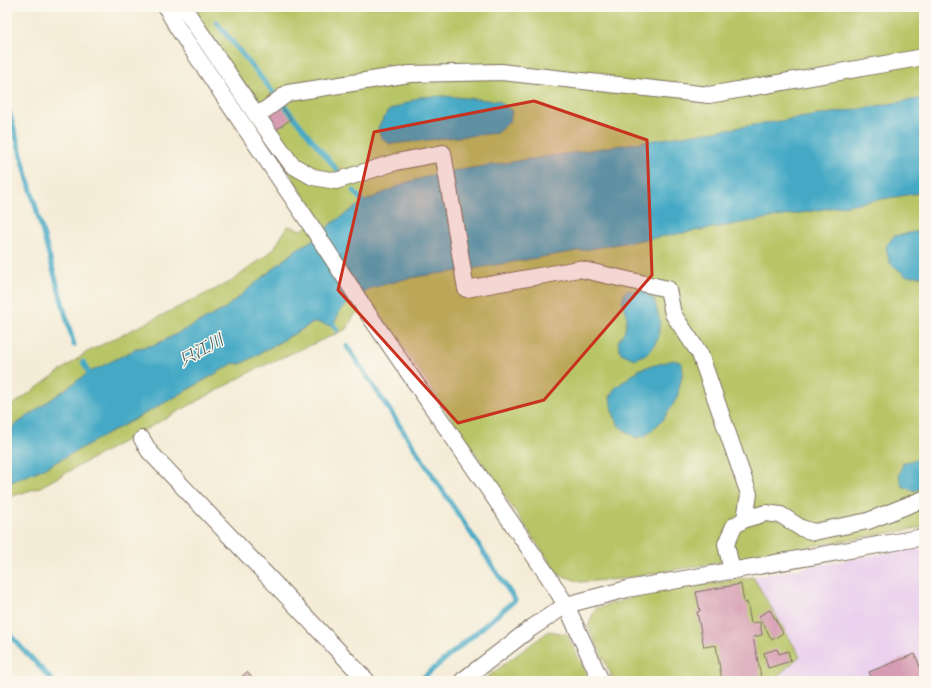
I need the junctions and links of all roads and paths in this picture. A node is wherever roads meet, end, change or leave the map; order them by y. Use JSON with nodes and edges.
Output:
{"nodes":[{"id":1,"x":166,"y":7,"type":"edge"},
{"id":2,"x":176,"y":7,"type":"edge"},
{"id":3,"x":924,"y":57,"type":"edge"},
{"id":4,"x":257,"y":116,"type":"junction"},
{"id":5,"x":142,"y":439,"type":"dead end"},
{"id":6,"x":924,"y":499,"type":"edge"},
{"id":7,"x":745,"y":518,"type":"junction"},
{"id":8,"x":924,"y":537,"type":"edge"},
{"id":9,"x":732,"y":571,"type":"junction"},
{"id":10,"x":566,"y":605,"type":"junction"},
{"id":11,"x":367,"y":681,"type":"edge"},
{"id":12,"x":462,"y":681,"type":"edge"},
{"id":13,"x":601,"y":681,"type":"edge"}],
"edges":[{"from":1,"to":10,"type":"street"},
{"from":2,"to":4,"type":"street"},
{"from":3,"to":4,"type":"street"},
{"from":4,"to":7,"type":"street"},
{"from":5,"to":11,"type":"street"},
{"from":6,"to":7,"type":"street"},
{"from":7,"to":9,"type":"street"},
{"from":8,"to":9,"type":"street"},
{"from":9,"to":10,"type":"street"},
{"from":10,"to":12,"type":"street"},
{"from":10,"to":13,"type":"street"}]}
